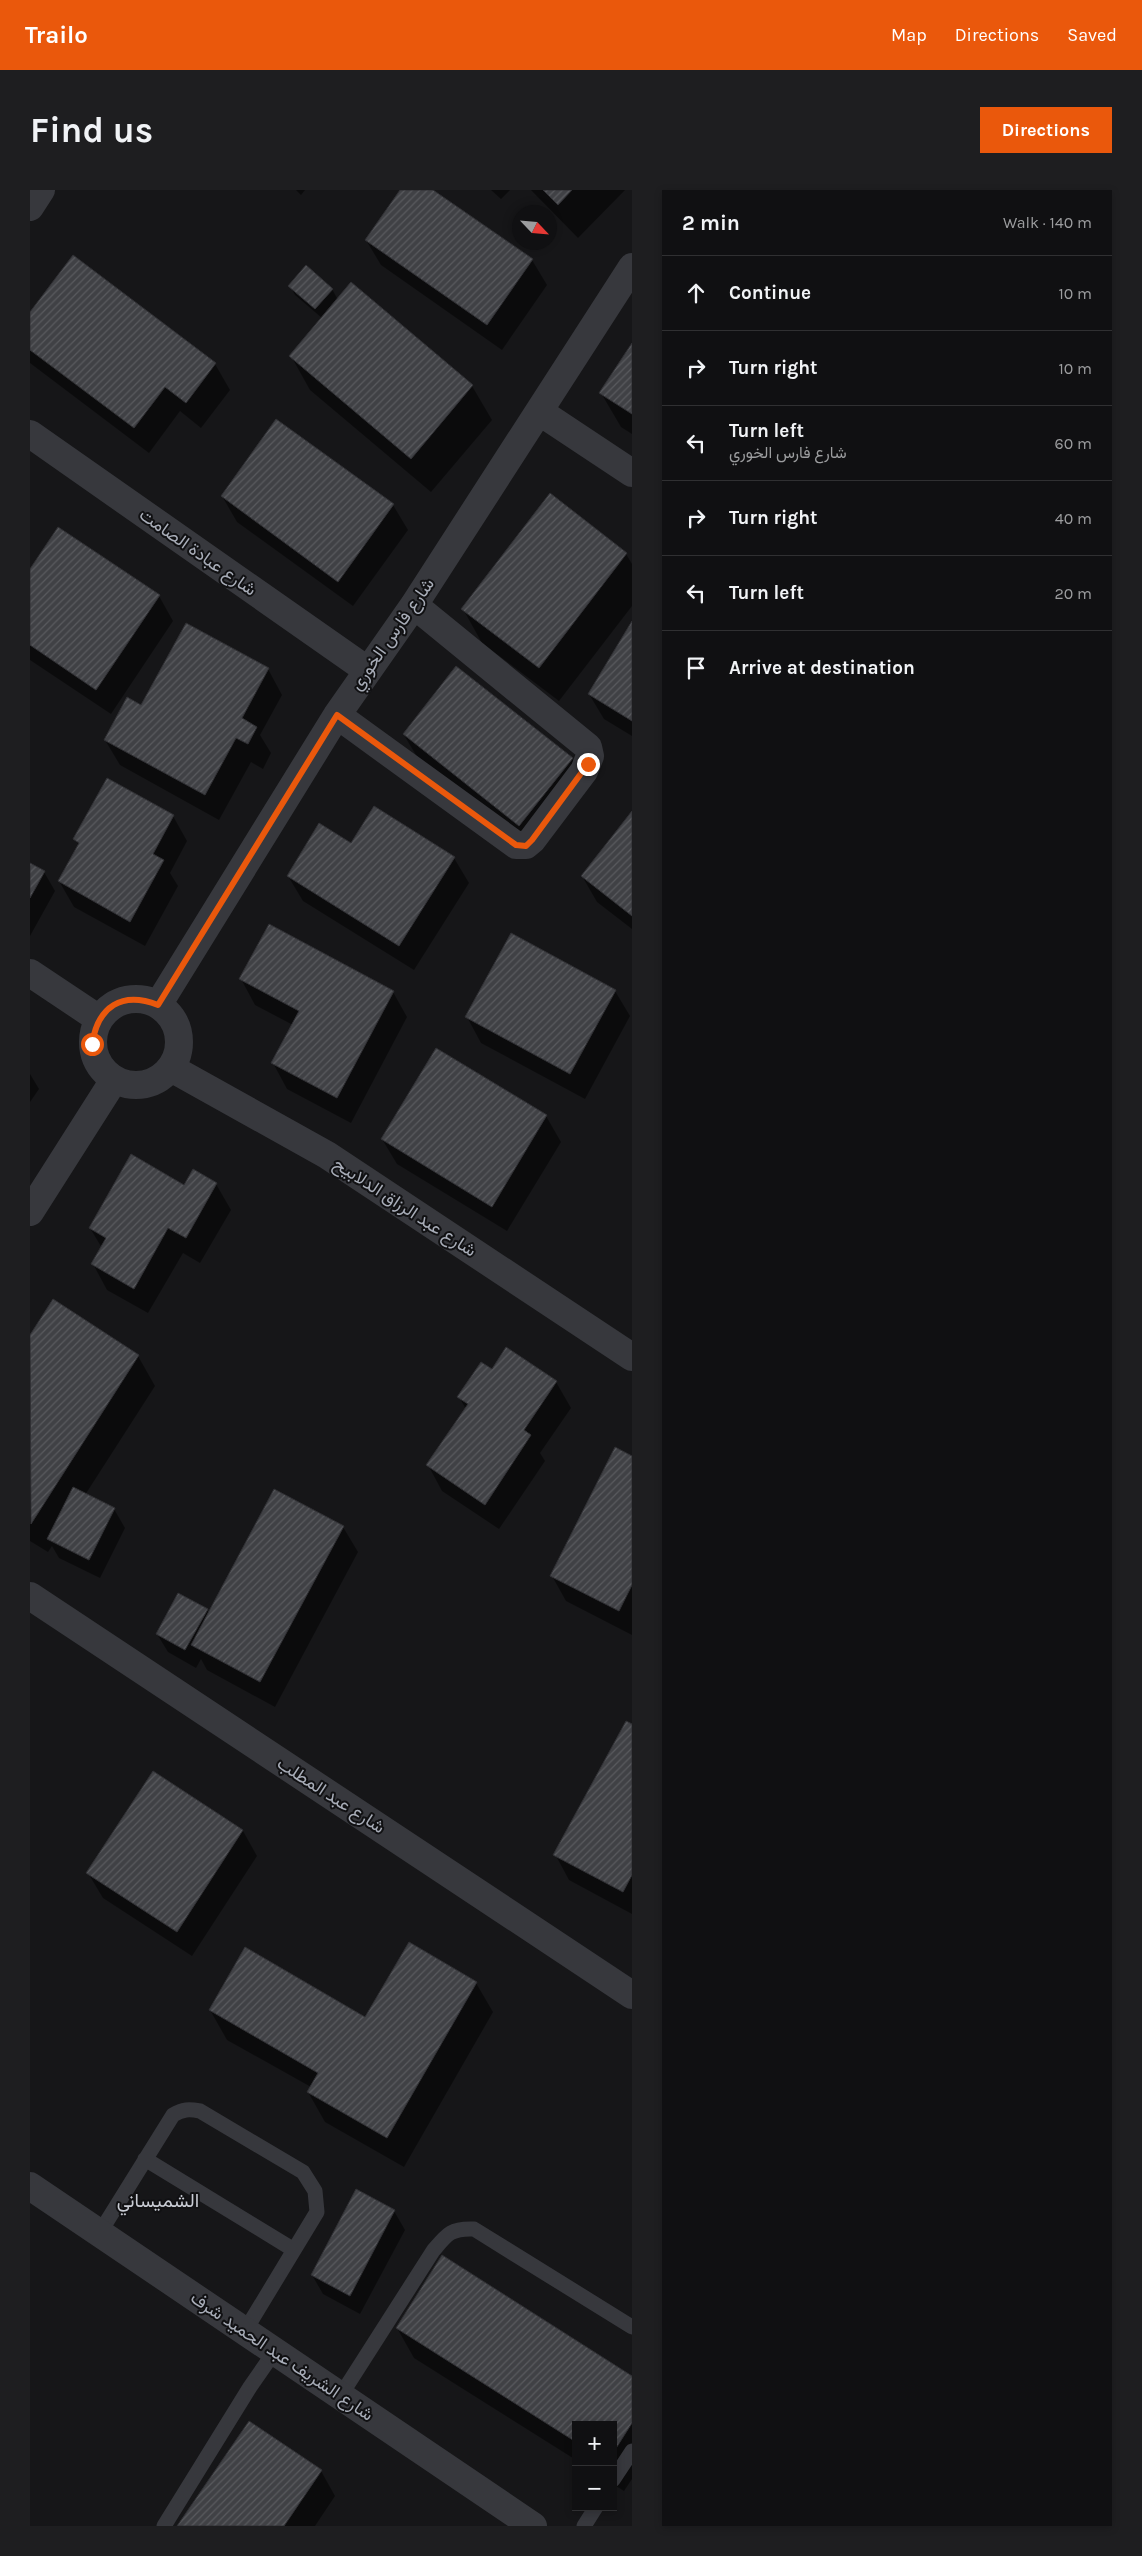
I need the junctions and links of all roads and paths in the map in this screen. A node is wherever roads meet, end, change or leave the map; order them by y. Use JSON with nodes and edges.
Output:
{"nodes":[{"id":1,"x":41,"y":190,"type":"edge"},
{"id":2,"x":30,"y":208,"type":"edge"},
{"id":3,"x":632,"y":267,"type":"edge"},
{"id":4,"x":540,"y":412,"type":"junction"},
{"id":5,"x":30,"y":434,"type":"edge"},
{"id":6,"x":632,"y":473,"type":"edge"},
{"id":7,"x":414,"y":605,"type":"junction"},
{"id":8,"x":367,"y":670,"type":"junction"},
{"id":9,"x":337,"y":715,"type":"junction"},
{"id":10,"x":30,"y":973,"type":"edge"},
{"id":11,"x":158,"y":1005,"type":"junction"},
{"id":12,"x":100,"y":1019,"type":"junction"},
{"id":13,"x":170,"y":1068,"type":"junction"},
{"id":14,"x":114,"y":1080,"type":"junction"},
{"id":15,"x":30,"y":1212,"type":"edge"},
{"id":16,"x":632,"y":1357,"type":"edge"},
{"id":17,"x":30,"y":1596,"type":"edge"},
{"id":18,"x":632,"y":1994,"type":"edge"},
{"id":19,"x":145,"y":2159,"type":"junction"},
{"id":20,"x":30,"y":2186,"type":"edge"},
{"id":21,"x":99,"y":2234,"type":"junction"},
{"id":22,"x":294,"y":2250,"type":"junction"},
{"id":23,"x":632,"y":2327,"type":"edge"},
{"id":24,"x":245,"y":2330,"type":"junction"},
{"id":25,"x":275,"y":2352,"type":"junction"},
{"id":26,"x":341,"y":2395,"type":"junction"},
{"id":27,"x":632,"y":2451,"type":"edge"},
{"id":28,"x":617,"y":2474,"type":"edge"},
{"id":29,"x":593,"y":2511,"type":"edge"},
{"id":30,"x":164,"y":2526,"type":"edge"},
{"id":31,"x":533,"y":2526,"type":"edge"},
{"id":32,"x":584,"y":2526,"type":"edge"}],
"edges":[{"from":1,"to":2,"type":"street"},
{"from":3,"to":4,"type":"street","name":"شارع فارس الخوري"},
{"from":4,"to":6,"type":"street"},
{"from":4,"to":7,"type":"street","name":"شارع فارس الخوري"},
{"from":5,"to":8,"type":"street","name":"شارع عبادة الصامت"},
{"from":7,"to":8,"type":"street","name":"شارع فارس الخوري"},
{"from":7,"to":9,"type":"street"},
{"from":8,"to":9,"type":"street","name":"شارع فارس الخوري"},
{"from":9,"to":11,"type":"street","name":"شارع فارس الخوري"},
{"from":10,"to":12,"type":"street"},
{"from":11,"to":12,"type":"street"},
{"from":11,"to":13,"type":"street"},
{"from":12,"to":14,"type":"street"},
{"from":13,"to":14,"type":"street"},
{"from":13,"to":16,"type":"street","name":"شارع عبد الرزاق الدلابيح"},
{"from":14,"to":15,"type":"street"},
{"from":17,"to":18,"type":"street","name":"شارع عبد المطلب"},
{"from":19,"to":21,"type":"lane"},
{"from":19,"to":22,"type":"lane"},
{"from":19,"to":22,"type":"lane"},
{"from":20,"to":21,"type":"street","name":"شارع الشريف عبد الحميد شرف"},
{"from":21,"to":24,"type":"street","name":"شارع الشريف عبد الحميد شرف"},
{"from":22,"to":24,"type":"lane"},
{"from":23,"to":26,"type":"lane"},
{"from":24,"to":25,"type":"street","name":"شارع الشريف عبد الحميد شرف"},
{"from":25,"to":26,"type":"street","name":"شارع الشريف عبد الحميد شرف"},
{"from":25,"to":30,"type":"lane"},
{"from":26,"to":31,"type":"street","name":"شارع الشريف عبد الحميد شرف"},
{"from":27,"to":28,"type":"lane"},
{"from":29,"to":32,"type":"lane"}]}
